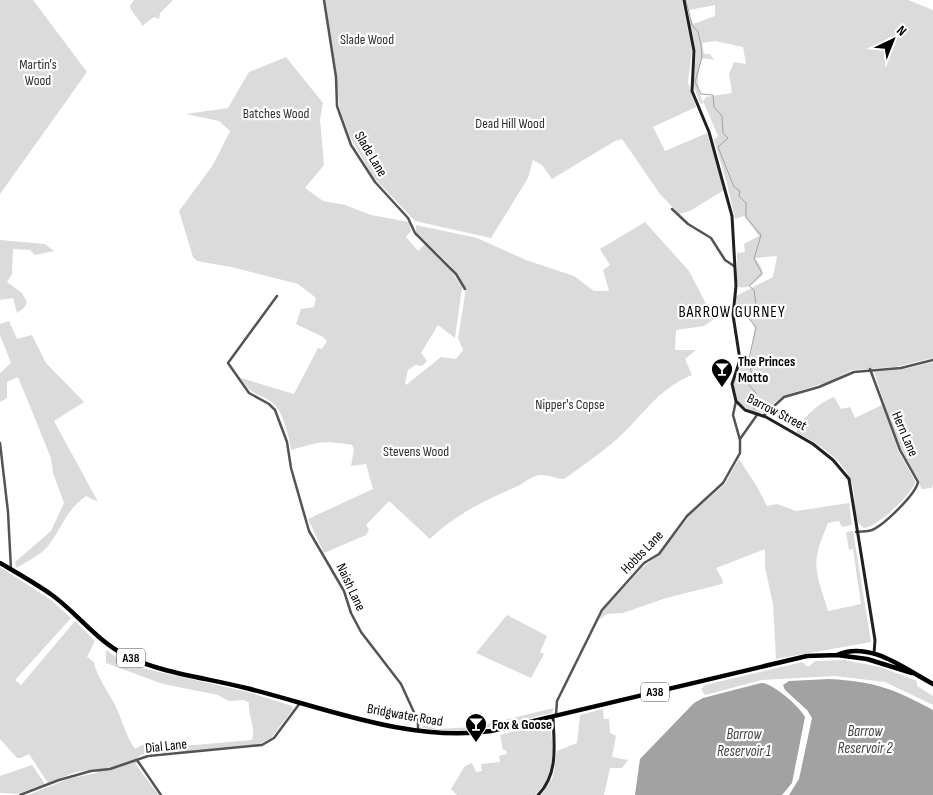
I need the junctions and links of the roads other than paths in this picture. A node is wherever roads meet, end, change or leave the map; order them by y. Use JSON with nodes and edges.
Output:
{"nodes":[{"id":1,"x":324,"y":0,"type":"edge"},
{"id":2,"x":684,"y":0,"type":"edge"},
{"id":3,"x":672,"y":209,"type":"dead end"},
{"id":4,"x":734,"y":266,"type":"junction"},
{"id":5,"x":465,"y":288,"type":"dead end"},
{"id":6,"x":277,"y":296,"type":"dead end"},
{"id":7,"x":933,"y":360,"type":"edge"},
{"id":8,"x":870,"y":369,"type":"junction"},
{"id":9,"x":736,"y":401,"type":"junction"},
{"id":10,"x":757,"y":415,"type":"junction"},
{"id":11,"x":762,"y":416,"type":"junction"},
{"id":12,"x":740,"y":440,"type":"junction"},
{"id":13,"x":0,"y":443,"type":"edge"},
{"id":14,"x":856,"y":532,"type":"junction"},
{"id":15,"x":0,"y":563,"type":"edge"},
{"id":16,"x":11,"y":570,"type":"junction"},
{"id":17,"x":874,"y":654,"type":"junction"},
{"id":18,"x":837,"y":655,"type":"junction"},
{"id":19,"x":844,"y":656,"type":"junction"},
{"id":20,"x":868,"y":659,"type":"junction"},
{"id":21,"x":885,"y":664,"type":"junction"},
{"id":22,"x":912,"y":673,"type":"junction"},
{"id":23,"x":933,"y":684,"type":"edge"},
{"id":24,"x":300,"y":703,"type":"junction"},
{"id":25,"x":554,"y":716,"type":"junction"},
{"id":26,"x":418,"y":730,"type":"junction"},
{"id":27,"x":137,"y":760,"type":"junction"},
{"id":28,"x":20,"y":795,"type":"edge"},
{"id":29,"x":161,"y":795,"type":"edge"},
{"id":30,"x":538,"y":795,"type":"edge"}],
"edges":[{"from":1,"to":5,"type":"street","name":"Slade Lane"},
{"from":2,"to":4,"type":"main road","name":"Barrow Street"},
{"from":3,"to":4,"type":"street"},
{"from":4,"to":9,"type":"main road","name":"Barrow Street"},
{"from":6,"to":26,"type":"street","name":"Naish Lane"},
{"from":7,"to":8,"type":"street"},
{"from":8,"to":11,"type":"street"},
{"from":8,"to":14,"type":"street","name":"Hern Lane"},
{"from":9,"to":10,"type":"main road","name":"Barrow Street"},
{"from":9,"to":12,"type":"street"},
{"from":10,"to":11,"type":"main road","name":"Barrow Street"},
{"from":10,"to":12,"type":"street","name":"Hobbs Lane"},
{"from":11,"to":14,"type":"main road","name":"Barrow Street"},
{"from":12,"to":25,"type":"street","name":"Hobbs Lane"},
{"from":13,"to":16,"type":"street"},
{"from":14,"to":17,"type":"main road","name":"Barrow Street"},
{"from":15,"to":16,"type":"highway","name":"Bridgwater Road","number":"A38"},
{"from":16,"to":24,"type":"highway","name":"Bridgwater Road","number":"A38"},
{"from":17,"to":18,"type":"highway","name":"Bridgwater Road","number":"A38"},
{"from":17,"to":20,"type":"highway"},
{"from":17,"to":21,"type":"highway"},
{"from":17,"to":22,"type":"highway","name":"Bridgwater Road","number":"A38"},
{"from":18,"to":19,"type":"highway","name":"Bridgwater Road","number":"A38"},
{"from":18,"to":25,"type":"highway","name":"Bridgwater Road","number":"A38"},
{"from":19,"to":20,"type":"highway","name":"Bridgwater Road","number":"A38"},
{"from":19,"to":21,"type":"highway"},
{"from":20,"to":21,"type":"highway","name":"Bridgwater Road","number":"A38"},
{"from":21,"to":22,"type":"highway","name":"Bridgwater Road","number":"A38"},
{"from":22,"to":23,"type":"highway","name":"Bridgwater Road","number":"A38"},
{"from":24,"to":26,"type":"highway","name":"Bridgwater Road","number":"A38"},
{"from":24,"to":27,"type":"street","name":"Dial Lane"},
{"from":25,"to":26,"type":"highway","name":"Bridgwater Road","number":"A38"},
{"from":25,"to":30,"type":"main road"},
{"from":27,"to":28,"type":"street","name":"Dial Lane"},
{"from":27,"to":29,"type":"street"}]}
